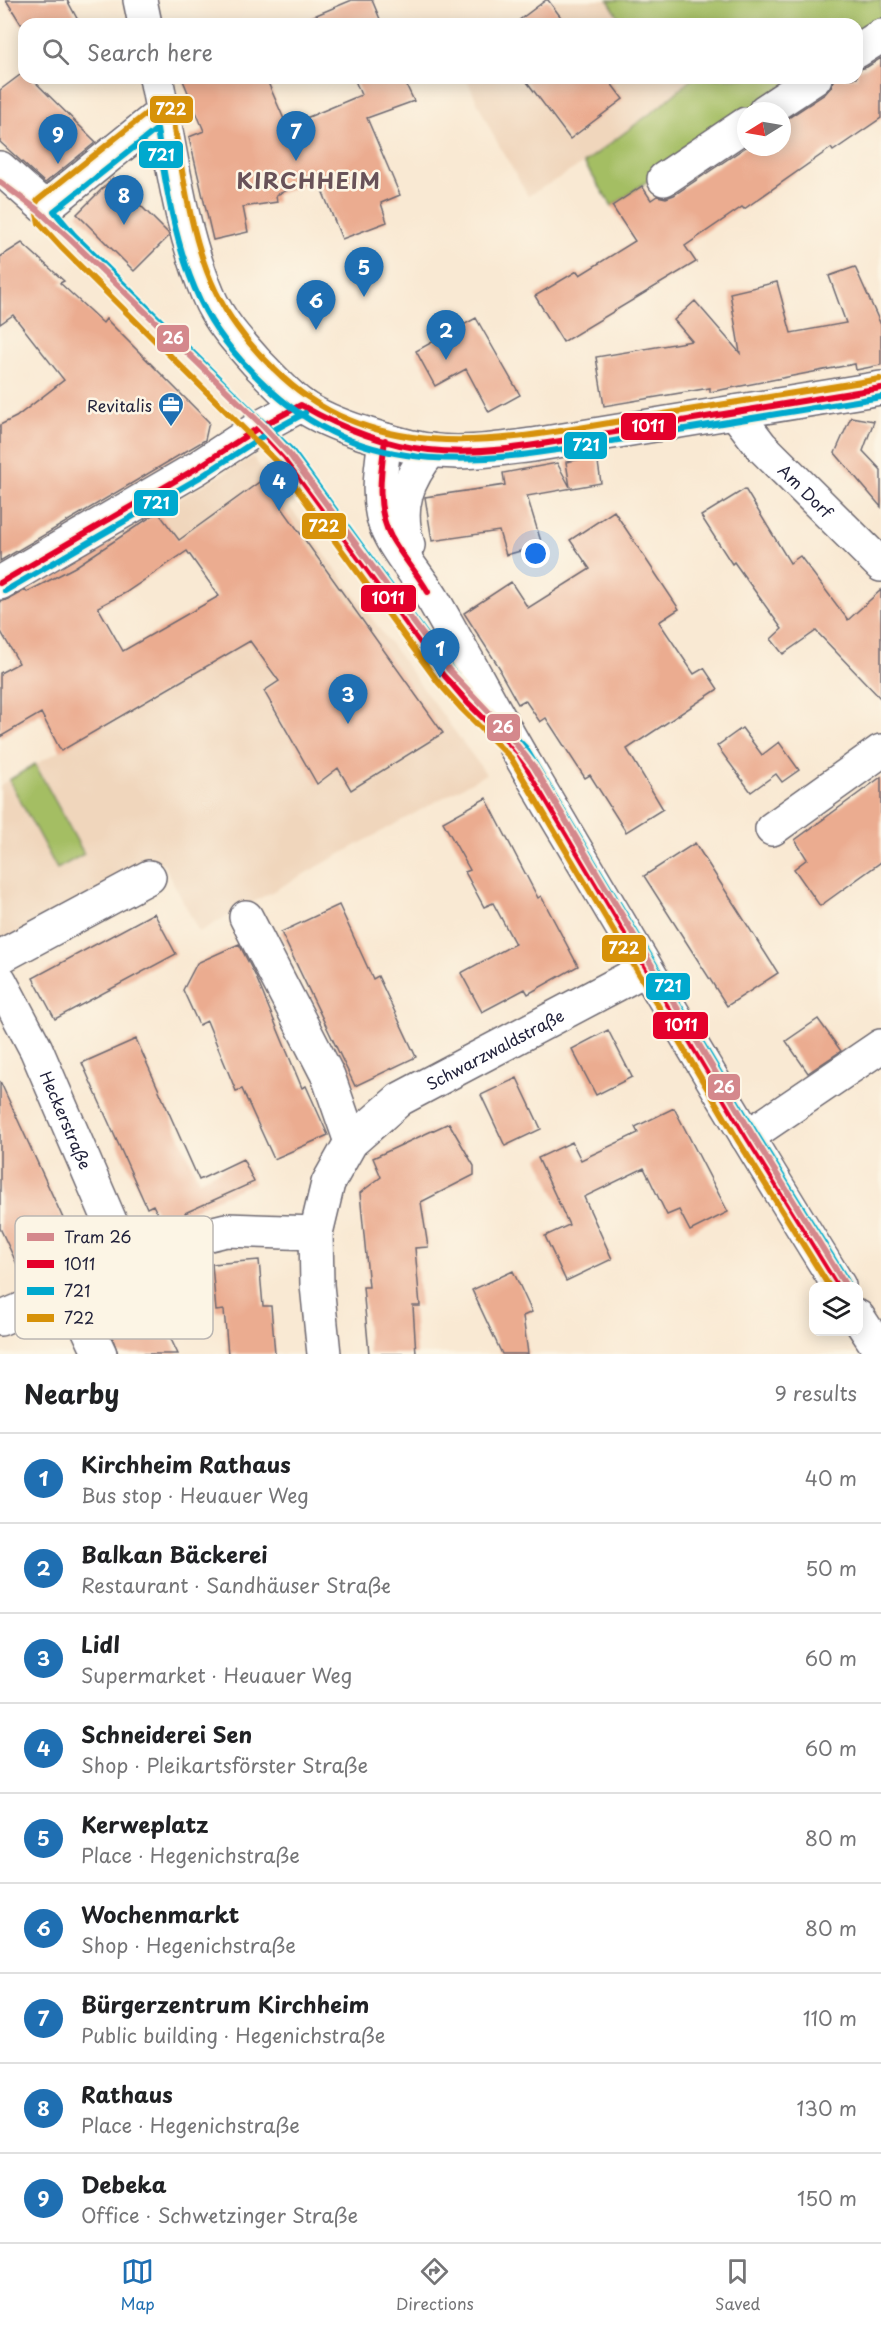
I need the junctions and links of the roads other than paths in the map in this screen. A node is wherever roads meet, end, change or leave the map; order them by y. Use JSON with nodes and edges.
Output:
{"nodes":[{"id":1,"x":141,"y":0,"type":"edge"},
{"id":2,"x":144,"y":18,"type":"edge"},
{"id":3,"x":881,"y":36,"type":"edge"},
{"id":4,"x":863,"y":47,"type":"edge"},
{"id":5,"x":157,"y":84,"type":"edge"},
{"id":6,"x":806,"y":84,"type":"edge"},
{"id":7,"x":779,"y":102,"type":"edge"},
{"id":8,"x":163,"y":112,"type":"junction"},
{"id":9,"x":737,"y":130,"type":"edge"},
{"id":10,"x":0,"y":168,"type":"edge"},
{"id":11,"x":664,"y":178,"type":"dead end"},
{"id":12,"x":881,"y":388,"type":"edge"},
{"id":13,"x":301,"y":405,"type":"junction"},
{"id":14,"x":735,"y":412,"type":"junction"},
{"id":15,"x":385,"y":440,"type":"junction"},
{"id":16,"x":430,"y":450,"type":"junction"},
{"id":17,"x":881,"y":565,"type":"edge"},
{"id":18,"x":418,"y":575,"type":"junction"},
{"id":19,"x":0,"y":584,"type":"edge"},
{"id":20,"x":881,"y":751,"type":"edge"},
{"id":21,"x":772,"y":829,"type":"dead end"},
{"id":22,"x":148,"y":878,"type":"dead end"},
{"id":23,"x":246,"y":917,"type":"dead end"},
{"id":24,"x":0,"y":957,"type":"edge"},
{"id":25,"x":646,"y":969,"type":"junction"},
{"id":26,"x":0,"y":981,"type":"edge"},
{"id":27,"x":881,"y":1046,"type":"edge"},
{"id":28,"x":747,"y":1137,"type":"junction"},
{"id":29,"x":351,"y":1142,"type":"junction"},
{"id":30,"x":108,"y":1216,"type":"edge"},
{"id":31,"x":213,"y":1233,"type":"edge"},
{"id":32,"x":316,"y":1233,"type":"junction"},
{"id":33,"x":836,"y":1282,"type":"edge"},
{"id":34,"x":15,"y":1313,"type":"edge"},
{"id":35,"x":0,"y":1319,"type":"edge"},
{"id":36,"x":863,"y":1325,"type":"edge"},
{"id":37,"x":93,"y":1339,"type":"edge"},
{"id":38,"x":881,"y":1352,"type":"edge"},
{"id":39,"x":100,"y":1354,"type":"edge"},
{"id":40,"x":324,"y":1354,"type":"edge"}],
"edges":[{"from":1,"to":2,"type":"street"},
{"from":3,"to":4,"type":"street"},
{"from":5,"to":8,"type":"street"},
{"from":6,"to":7,"type":"street"},
{"from":8,"to":10,"type":"street"},
{"from":8,"to":13,"type":"street"},
{"from":9,"to":11,"type":"street"},
{"from":12,"to":14,"type":"street"},
{"from":13,"to":15,"type":"street"},
{"from":13,"to":19,"type":"street"},
{"from":14,"to":16,"type":"street"},
{"from":14,"to":17,"type":"street","name":"Am Dorf"},
{"from":15,"to":16,"type":"street"},
{"from":15,"to":18,"type":"street"},
{"from":16,"to":18,"type":"street"},
{"from":18,"to":25,"type":"street"},
{"from":20,"to":21,"type":"street"},
{"from":22,"to":24,"type":"street"},
{"from":23,"to":29,"type":"street"},
{"from":25,"to":28,"type":"street"},
{"from":25,"to":29,"type":"street","name":"Schwarzwaldstraße"},
{"from":26,"to":30,"type":"street","name":"Heckerstraße"},
{"from":27,"to":28,"type":"street"},
{"from":28,"to":33,"type":"street"},
{"from":29,"to":32,"type":"street","name":"Schwarzwaldstraße"},
{"from":31,"to":32,"type":"street"},
{"from":32,"to":40,"type":"street","name":"Schwarzwaldstraße"},
{"from":34,"to":35,"type":"street"},
{"from":36,"to":38,"type":"street"},
{"from":37,"to":39,"type":"street"}]}
